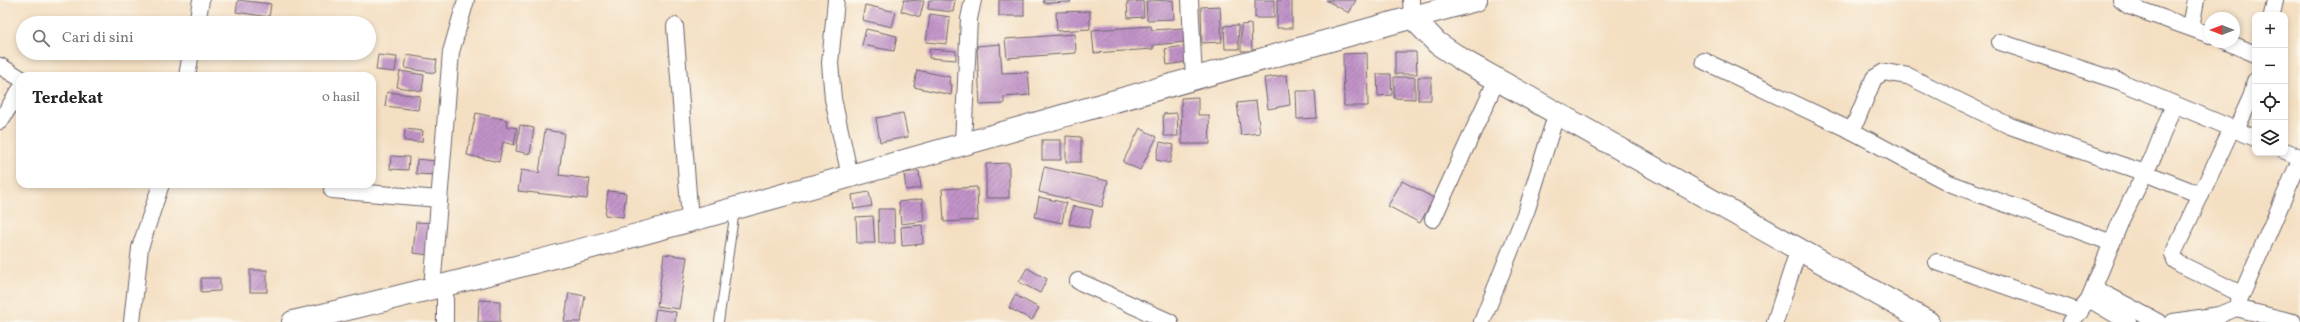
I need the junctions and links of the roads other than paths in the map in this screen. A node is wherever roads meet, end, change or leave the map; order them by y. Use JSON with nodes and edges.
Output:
{"nodes":[{"id":1,"x":201,"y":0,"type":"edge"},
{"id":2,"x":466,"y":0,"type":"edge"},
{"id":3,"x":836,"y":0,"type":"edge"},
{"id":4,"x":973,"y":0,"type":"edge"},
{"id":5,"x":1190,"y":0,"type":"edge"},
{"id":6,"x":1476,"y":0,"type":"edge"},
{"id":7,"x":2121,"y":0,"type":"edge"},
{"id":8,"x":2196,"y":0,"type":"edge"},
{"id":9,"x":2275,"y":0,"type":"edge"},
{"id":10,"x":1411,"y":9,"type":"edge"},
{"id":11,"x":2273,"y":12,"type":"edge"},
{"id":12,"x":198,"y":16,"type":"edge"},
{"id":13,"x":675,"y":26,"type":"dead end"},
{"id":14,"x":2191,"y":27,"type":"junction"},
{"id":15,"x":2204,"y":32,"type":"edge"},
{"id":16,"x":2000,"y":42,"type":"dead end"},
{"id":17,"x":2240,"y":48,"type":"edge"},
{"id":18,"x":2252,"y":53,"type":"edge"},
{"id":19,"x":190,"y":60,"type":"edge"},
{"id":20,"x":1704,"y":61,"type":"dead end"},
{"id":21,"x":0,"y":66,"type":"edge"},
{"id":22,"x":188,"y":72,"type":"edge"},
{"id":23,"x":16,"y":76,"type":"edge"},
{"id":24,"x":1194,"y":79,"type":"junction"},
{"id":25,"x":1497,"y":79,"type":"junction"},
{"id":26,"x":2254,"y":84,"type":"edge"},
{"id":27,"x":16,"y":96,"type":"edge"},
{"id":28,"x":2174,"y":104,"type":"junction"},
{"id":29,"x":1557,"y":112,"type":"junction"},
{"id":30,"x":0,"y":121,"type":"edge"},
{"id":31,"x":2234,"y":129,"type":"junction"},
{"id":32,"x":1852,"y":131,"type":"junction"},
{"id":33,"x":2252,"y":137,"type":"edge"},
{"id":34,"x":963,"y":143,"type":"junction"},
{"id":35,"x":2288,"y":152,"type":"edge"},
{"id":36,"x":2300,"y":158,"type":"edge"},
{"id":37,"x":2145,"y":173,"type":"junction"},
{"id":38,"x":850,"y":176,"type":"junction"},
{"id":39,"x":159,"y":188,"type":"edge"},
{"id":40,"x":332,"y":190,"type":"dead end"},
{"id":41,"x":2201,"y":195,"type":"junction"},
{"id":42,"x":439,"y":199,"type":"junction"},
{"id":43,"x":735,"y":208,"type":"junction"},
{"id":44,"x":1433,"y":219,"type":"dead end"},
{"id":45,"x":690,"y":220,"type":"junction"},
{"id":46,"x":2112,"y":243,"type":"junction"},
{"id":47,"x":1798,"y":251,"type":"junction"},
{"id":48,"x":1937,"y":262,"type":"dead end"},
{"id":49,"x":1078,"y":282,"type":"dead end"},
{"id":50,"x":439,"y":288,"type":"junction"},
{"id":51,"x":2091,"y":294,"type":"junction"},
{"id":52,"x":2238,"y":301,"type":"junction"},
{"id":53,"x":2075,"y":317,"type":"edge"},
{"id":54,"x":132,"y":322,"type":"edge"},
{"id":55,"x":293,"y":322,"type":"edge"},
{"id":56,"x":445,"y":322,"type":"edge"},
{"id":57,"x":719,"y":322,"type":"edge"},
{"id":58,"x":1170,"y":322,"type":"edge"},
{"id":59,"x":1482,"y":322,"type":"edge"},
{"id":60,"x":1775,"y":322,"type":"edge"},
{"id":61,"x":1928,"y":322,"type":"edge"},
{"id":62,"x":2128,"y":322,"type":"edge"},
{"id":63,"x":2158,"y":322,"type":"edge"},
{"id":64,"x":2173,"y":322,"type":"edge"},
{"id":65,"x":2293,"y":322,"type":"edge"}],
"edges":[{"from":1,"to":12,"type":"street"},
{"from":2,"to":42,"type":"street"},
{"from":3,"to":38,"type":"street"},
{"from":4,"to":34,"type":"street"},
{"from":5,"to":24,"type":"street"},
{"from":6,"to":10,"type":"main road"},
{"from":7,"to":14,"type":"street"},
{"from":8,"to":14,"type":"street"},
{"from":9,"to":11,"type":"street"},
{"from":10,"to":24,"type":"main road"},
{"from":10,"to":25,"type":"main road"},
{"from":13,"to":45,"type":"street"},
{"from":14,"to":15,"type":"street"},
{"from":16,"to":28,"type":"street"},
{"from":17,"to":18,"type":"street"},
{"from":19,"to":22,"type":"street"},
{"from":20,"to":32,"type":"street"},
{"from":21,"to":23,"type":"street"},
{"from":24,"to":34,"type":"main road"},
{"from":25,"to":29,"type":"main road"},
{"from":25,"to":44,"type":"street"},
{"from":26,"to":31,"type":"street"},
{"from":27,"to":30,"type":"street"},
{"from":28,"to":31,"type":"street"},
{"from":28,"to":37,"type":"street"},
{"from":29,"to":47,"type":"main road"},
{"from":29,"to":59,"type":"street"},
{"from":31,"to":33,"type":"street"},
{"from":31,"to":41,"type":"street"},
{"from":32,"to":37,"type":"street"},
{"from":32,"to":46,"type":"street"},
{"from":34,"to":38,"type":"main road"},
{"from":35,"to":36,"type":"street"},
{"from":36,"to":52,"type":"street"},
{"from":37,"to":41,"type":"street"},
{"from":37,"to":46,"type":"street"},
{"from":38,"to":43,"type":"main road"},
{"from":39,"to":54,"type":"street"},
{"from":40,"to":42,"type":"street"},
{"from":41,"to":52,"type":"street"},
{"from":42,"to":50,"type":"street"},
{"from":43,"to":45,"type":"main road"},
{"from":43,"to":57,"type":"lane"},
{"from":45,"to":50,"type":"main road"},
{"from":46,"to":51,"type":"street"},
{"from":47,"to":60,"type":"street"},
{"from":47,"to":61,"type":"main road"},
{"from":48,"to":53,"type":"street"},
{"from":49,"to":58,"type":"street"},
{"from":50,"to":55,"type":"main road"},
{"from":50,"to":56,"type":"street"},
{"from":51,"to":53,"type":"street"},
{"from":51,"to":62,"type":"street"},
{"from":51,"to":63,"type":"street"},
{"from":52,"to":64,"type":"street"},
{"from":52,"to":65,"type":"street"}]}
